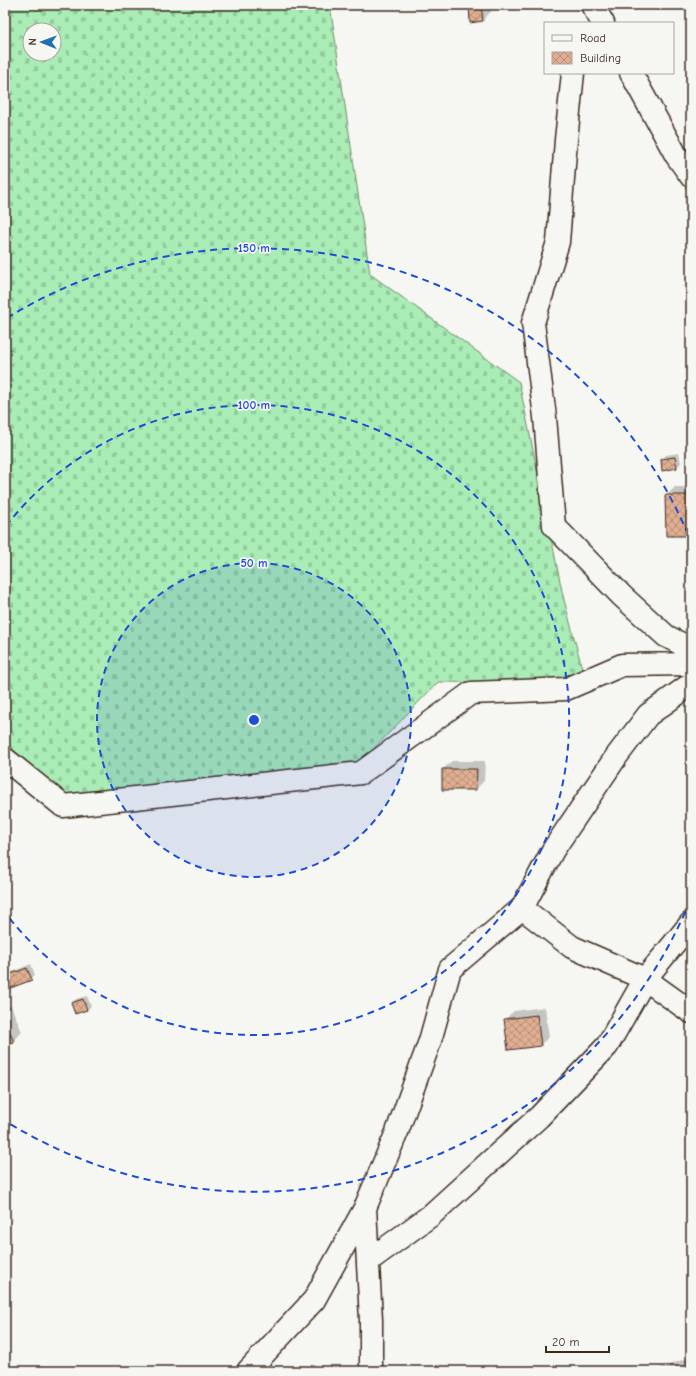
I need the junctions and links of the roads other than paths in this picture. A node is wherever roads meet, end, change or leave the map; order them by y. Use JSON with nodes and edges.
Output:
{"nodes":[{"id":1,"x":573,"y":74,"type":"edge"},
{"id":2,"x":632,"y":74,"type":"edge"},
{"id":3,"x":691,"y":176,"type":"edge"},
{"id":4,"x":691,"y":649,"type":"edge"},
{"id":5,"x":691,"y":664,"type":"edge"},
{"id":6,"x":691,"y":684,"type":"edge"},
{"id":7,"x":5,"y":759,"type":"edge"},
{"id":8,"x":522,"y":908,"type":"junction"},
{"id":9,"x":691,"y":923,"type":"edge"},
{"id":10,"x":645,"y":979,"type":"junction"},
{"id":11,"x":691,"y":1012,"type":"edge"},
{"id":12,"x":365,"y":1208,"type":"junction"},
{"id":13,"x":368,"y":1261,"type":"junction"},
{"id":14,"x":248,"y":1371,"type":"edge"},
{"id":15,"x":371,"y":1371,"type":"edge"}],
"edges":[{"from":1,"to":4,"type":"street"},
{"from":2,"to":3,"type":"street"},
{"from":5,"to":7,"type":"street"},
{"from":6,"to":8,"type":"street"},
{"from":8,"to":10,"type":"street"},
{"from":8,"to":12,"type":"street"},
{"from":9,"to":10,"type":"street"},
{"from":10,"to":11,"type":"street"},
{"from":10,"to":13,"type":"street"},
{"from":12,"to":13,"type":"street"},
{"from":12,"to":14,"type":"street"},
{"from":13,"to":15,"type":"street"}]}
